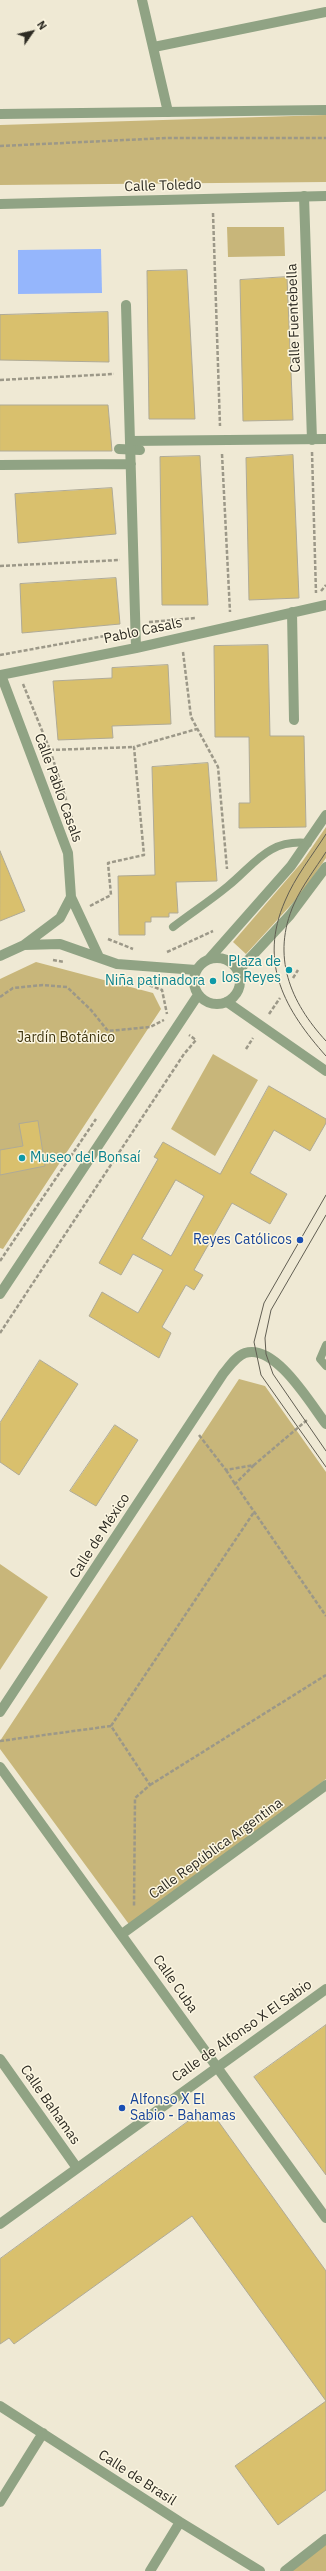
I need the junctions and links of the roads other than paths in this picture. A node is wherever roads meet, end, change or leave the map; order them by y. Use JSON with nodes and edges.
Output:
{"nodes":[{"id":1,"x":142,"y":0,"type":"edge"},
{"id":2,"x":326,"y":12,"type":"edge"},
{"id":3,"x":154,"y":48,"type":"junction"},
{"id":4,"x":326,"y":110,"type":"edge"},
{"id":5,"x":168,"y":112,"type":"junction"},
{"id":6,"x":0,"y":114,"type":"edge"},
{"id":7,"x":304,"y":196,"type":"junction"},
{"id":8,"x":326,"y":196,"type":"edge"},
{"id":9,"x":0,"y":204,"type":"edge"},
{"id":10,"x":126,"y":305,"type":"dead end"},
{"id":11,"x":326,"y":439,"type":"edge"},
{"id":12,"x":312,"y":440,"type":"junction"},
{"id":13,"x":134,"y":447,"type":"junction"},
{"id":14,"x":119,"y":449,"type":"dead end"},
{"id":15,"x":131,"y":464,"type":"junction"},
{"id":16,"x":0,"y":465,"type":"edge"},
{"id":17,"x":326,"y":605,"type":"edge"},
{"id":18,"x":292,"y":612,"type":"junction"},
{"id":19,"x":136,"y":648,"type":"junction"},
{"id":20,"x":0,"y":675,"type":"edge"},
{"id":21,"x":294,"y":720,"type":"dead end"},
{"id":22,"x":326,"y":815,"type":"edge"},
{"id":23,"x":308,"y":843,"type":"junction"},
{"id":24,"x":326,"y":867,"type":"edge"},
{"id":25,"x":71,"y":897,"type":"junction"},
{"id":26,"x":173,"y":926,"type":"dead end"},
{"id":27,"x":24,"y":945,"type":"junction"},
{"id":28,"x":0,"y":956,"type":"edge"},
{"id":29,"x":99,"y":957,"type":"junction"},
{"id":30,"x":209,"y":959,"type":"junction"},
{"id":31,"x":196,"y":970,"type":"junction"},
{"id":32,"x":238,"y":971,"type":"junction"},
{"id":33,"x":198,"y":995,"type":"junction"},
{"id":34,"x":227,"y":1002,"type":"junction"},
{"id":35,"x":326,"y":1071,"type":"edge"},
{"id":36,"x":0,"y":1294,"type":"edge"},
{"id":37,"x":326,"y":1345,"type":"edge"},
{"id":38,"x":326,"y":1366,"type":"edge"},
{"id":39,"x":326,"y":1424,"type":"edge"},
{"id":40,"x":0,"y":1712,"type":"edge"},
{"id":41,"x":0,"y":1767,"type":"edge"},
{"id":42,"x":326,"y":1785,"type":"edge"},
{"id":43,"x":122,"y":1934,"type":"junction"},
{"id":44,"x":326,"y":1989,"type":"edge"},
{"id":45,"x":0,"y":2059,"type":"edge"},
{"id":46,"x":217,"y":2066,"type":"junction"},
{"id":47,"x":77,"y":2168,"type":"junction"},
{"id":48,"x":326,"y":2218,"type":"edge"},
{"id":49,"x":0,"y":2224,"type":"edge"},
{"id":50,"x":0,"y":2406,"type":"edge"},
{"id":51,"x":43,"y":2433,"type":"junction"},
{"id":52,"x":0,"y":2502,"type":"edge"},
{"id":53,"x":180,"y":2522,"type":"junction"},
{"id":54,"x":326,"y":2539,"type":"edge"},
{"id":55,"x":150,"y":2571,"type":"edge"},
{"id":56,"x":260,"y":2571,"type":"edge"},
{"id":57,"x":285,"y":2571,"type":"edge"}],
"edges":[{"from":1,"to":3,"type":"street"},
{"from":2,"to":3,"type":"street"},
{"from":3,"to":5,"type":"street"},
{"from":4,"to":5,"type":"street"},
{"from":5,"to":6,"type":"street"},
{"from":7,"to":8,"type":"street","name":"Calle Toledo"},
{"from":7,"to":9,"type":"street","name":"Calle Toledo"},
{"from":7,"to":12,"type":"street","name":"Calle Fuentebella"},
{"from":10,"to":13,"type":"street"},
{"from":11,"to":12,"type":"street"},
{"from":12,"to":13,"type":"street"},
{"from":13,"to":14,"type":"street"},
{"from":13,"to":15,"type":"street"},
{"from":15,"to":16,"type":"street"},
{"from":15,"to":19,"type":"street"},
{"from":17,"to":18,"type":"street","name":"Pablo Casals"},
{"from":18,"to":19,"type":"street","name":"Pablo Casals"},
{"from":18,"to":21,"type":"street"},
{"from":19,"to":20,"type":"street","name":"Pablo Casals"},
{"from":20,"to":25,"type":"street","name":"Calle Pablo Casals"},
{"from":22,"to":23,"type":"street"},
{"from":23,"to":26,"type":"lane"},
{"from":23,"to":30,"type":"street"},
{"from":24,"to":32,"type":"street"},
{"from":25,"to":27,"type":"street"},
{"from":25,"to":29,"type":"street","name":"Calle Pablo Casals"},
{"from":27,"to":28,"type":"street"},
{"from":27,"to":29,"type":"street"},
{"from":29,"to":31,"type":"street"},
{"from":30,"to":31,"type":"street"},
{"from":30,"to":32,"type":"street"},
{"from":31,"to":33,"type":"street"},
{"from":32,"to":34,"type":"street"},
{"from":33,"to":34,"type":"street"},
{"from":33,"to":36,"type":"street"},
{"from":34,"to":35,"type":"street"},
{"from":37,"to":38,"type":"lane"},
{"from":39,"to":40,"type":"street","name":"Calle de México"},
{"from":41,"to":43,"type":"street","name":"Calle Cuba"},
{"from":42,"to":43,"type":"street","name":"Calle República Argentina"},
{"from":43,"to":46,"type":"street","name":"Calle Cuba"},
{"from":44,"to":46,"type":"street","name":"Calle de Alfonso X El Sabio"},
{"from":45,"to":47,"type":"street","name":"Calle Bahamas"},
{"from":46,"to":47,"type":"street","name":"Calle de Alfonso X El Sabio"},
{"from":46,"to":48,"type":"street","name":"Calle Cuba"},
{"from":47,"to":49,"type":"street","name":"Calle de Alfonso X El Sabio"},
{"from":50,"to":51,"type":"street","name":"Calle de Brasil"},
{"from":51,"to":52,"type":"street"},
{"from":51,"to":53,"type":"street","name":"Calle de Brasil"},
{"from":53,"to":55,"type":"street"},
{"from":53,"to":56,"type":"street","name":"Calle de Brasil"},
{"from":54,"to":57,"type":"street"}]}
